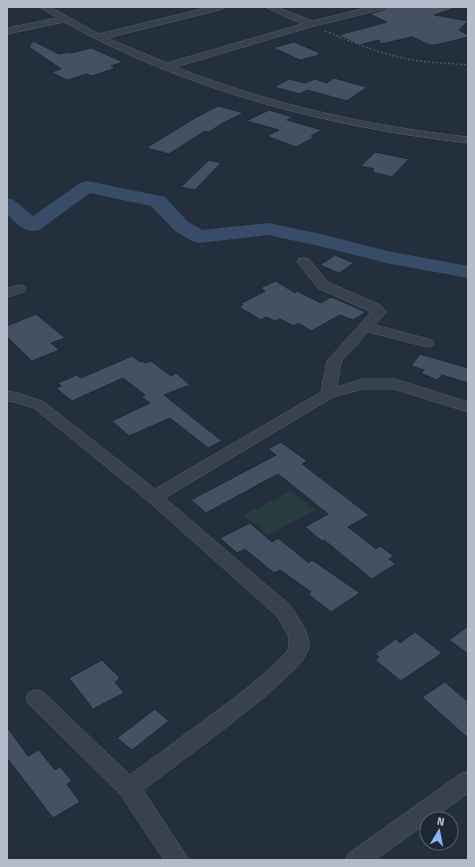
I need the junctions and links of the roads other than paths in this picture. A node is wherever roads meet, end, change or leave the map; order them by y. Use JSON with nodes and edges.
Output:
{"nodes":[{"id":1,"x":44,"y":7,"type":"edge"},
{"id":2,"x":220,"y":7,"type":"edge"},
{"id":3,"x":269,"y":7,"type":"edge"},
{"id":4,"x":381,"y":7,"type":"edge"},
{"id":5,"x":66,"y":19,"type":"junction"},
{"id":6,"x":310,"y":24,"type":"junction"},
{"id":7,"x":7,"y":31,"type":"edge"},
{"id":8,"x":98,"y":37,"type":"junction"},
{"id":9,"x":165,"y":67,"type":"junction"},
{"id":10,"x":468,"y":140,"type":"edge"},
{"id":11,"x":304,"y":262,"type":"dead end"},
{"id":12,"x":365,"y":327,"type":"junction"},
{"id":13,"x":427,"y":343,"type":"dead end"},
{"id":14,"x":328,"y":394,"type":"junction"},
{"id":15,"x":7,"y":396,"type":"edge"},
{"id":16,"x":468,"y":407,"type":"edge"},
{"id":17,"x":154,"y":497,"type":"junction"},
{"id":18,"x":36,"y":698,"type":"dead end"},
{"id":19,"x":468,"y":781,"type":"edge"},
{"id":20,"x":129,"y":788,"type":"junction"},
{"id":21,"x":177,"y":860,"type":"edge"},
{"id":22,"x":357,"y":860,"type":"edge"}],
"edges":[{"from":1,"to":5,"type":"street"},
{"from":2,"to":8,"type":"street"},
{"from":3,"to":6,"type":"street"},
{"from":4,"to":6,"type":"street"},
{"from":5,"to":7,"type":"street"},
{"from":5,"to":8,"type":"street"},
{"from":6,"to":9,"type":"street"},
{"from":8,"to":9,"type":"street"},
{"from":9,"to":10,"type":"street"},
{"from":11,"to":12,"type":"street"},
{"from":12,"to":13,"type":"street"},
{"from":12,"to":14,"type":"street"},
{"from":14,"to":16,"type":"street"},
{"from":14,"to":17,"type":"street"},
{"from":15,"to":17,"type":"street"},
{"from":17,"to":20,"type":"street"},
{"from":18,"to":20,"type":"street"},
{"from":19,"to":22,"type":"street"},
{"from":20,"to":21,"type":"street"}]}
